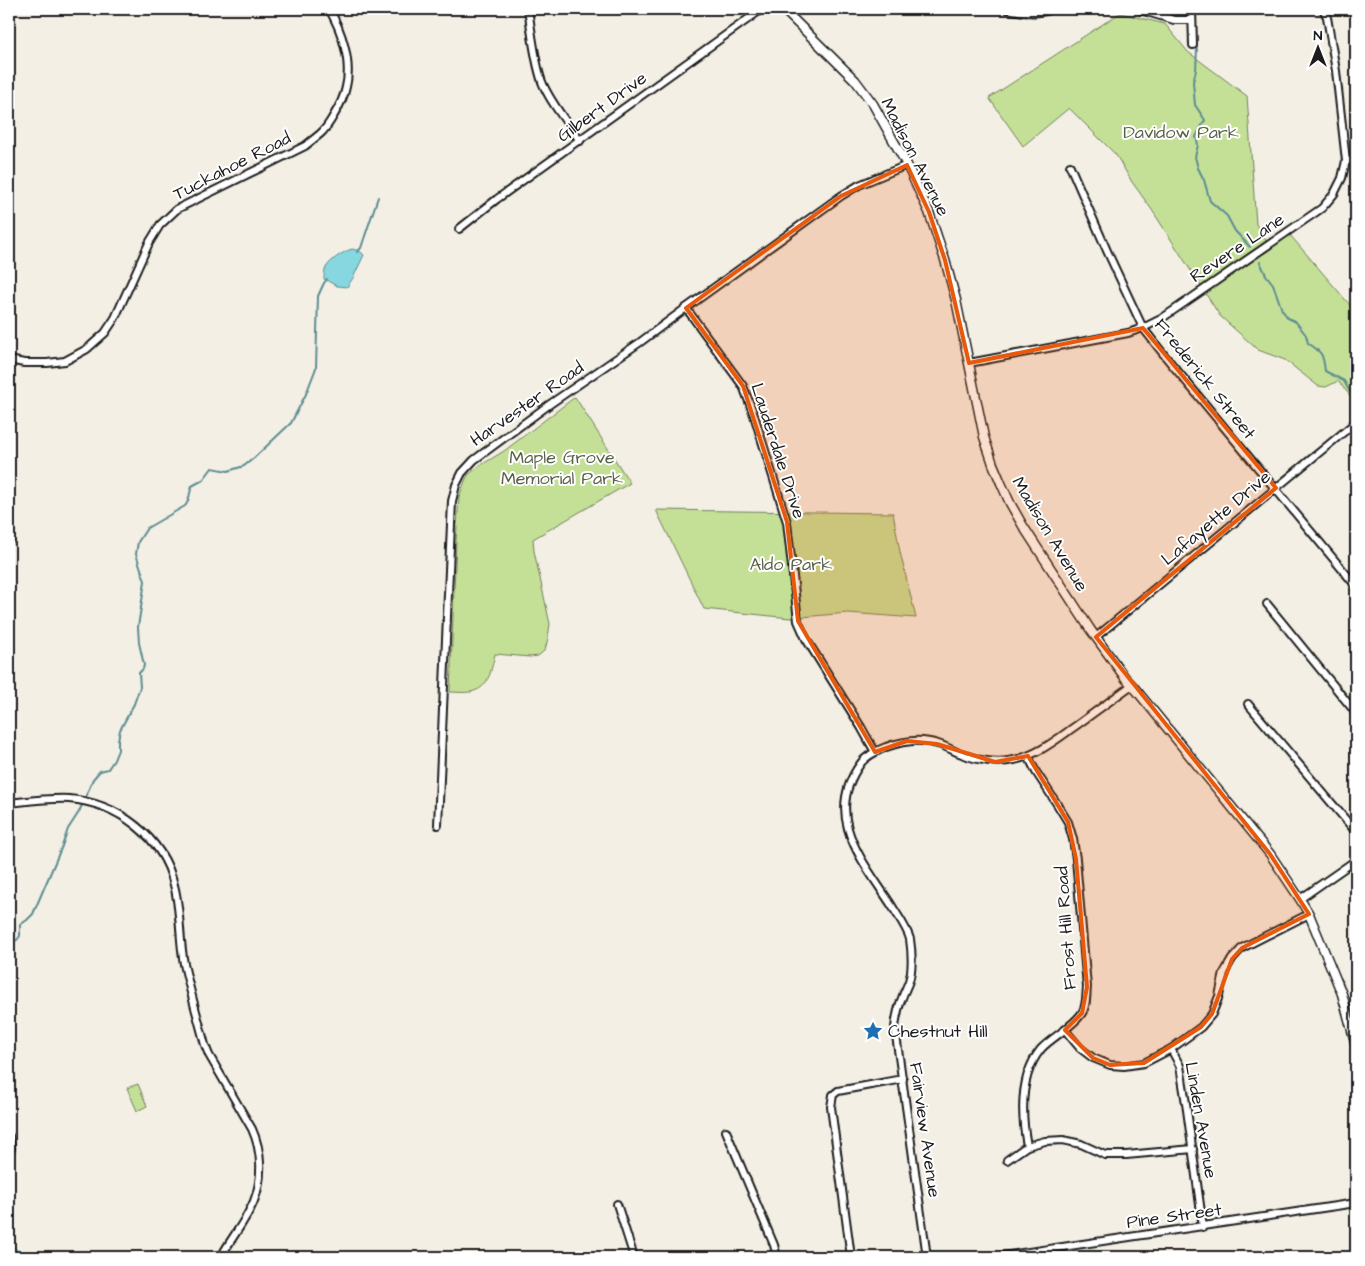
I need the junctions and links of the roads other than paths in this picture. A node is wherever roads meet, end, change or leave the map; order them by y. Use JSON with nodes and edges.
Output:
{"nodes":[{"id":1,"x":329,"y":9,"type":"edge"},
{"id":2,"x":528,"y":9,"type":"edge"},
{"id":3,"x":762,"y":9,"type":"edge"},
{"id":4,"x":783,"y":9,"type":"edge"},
{"id":5,"x":1007,"y":9,"type":"edge"},
{"id":6,"x":1052,"y":9,"type":"edge"},
{"id":7,"x":1137,"y":9,"type":"edge"},
{"id":8,"x":1192,"y":9,"type":"edge"},
{"id":9,"x":1323,"y":9,"type":"edge"},
{"id":10,"x":1192,"y":20,"type":"junction"},
{"id":11,"x":1193,"y":45,"type":"dead end"},
{"id":12,"x":580,"y":141,"type":"junction"},
{"id":13,"x":1346,"y":160,"type":"junction"},
{"id":14,"x":1356,"y":160,"type":"edge"},
{"id":15,"x":906,"y":165,"type":"junction"},
{"id":16,"x":1070,"y":166,"type":"dead end"},
{"id":17,"x":459,"y":229,"type":"dead end"},
{"id":18,"x":686,"y":308,"type":"junction"},
{"id":19,"x":1143,"y":328,"type":"junction"},
{"id":20,"x":9,"y":360,"type":"edge"},
{"id":21,"x":969,"y":363,"type":"junction"},
{"id":22,"x":1356,"y":422,"type":"edge"},
{"id":23,"x":1276,"y":488,"type":"junction"},
{"id":24,"x":9,"y":505,"type":"edge"},
{"id":25,"x":9,"y":541,"type":"edge"},
{"id":26,"x":1356,"y":584,"type":"edge"},
{"id":27,"x":1267,"y":604,"type":"dead end"},
{"id":28,"x":1096,"y":637,"type":"junction"},
{"id":29,"x":1132,"y":685,"type":"junction"},
{"id":30,"x":1248,"y":704,"type":"dead end"},
{"id":31,"x":1356,"y":713,"type":"edge"},
{"id":32,"x":875,"y":752,"type":"junction"},
{"id":33,"x":1028,"y":756,"type":"junction"},
{"id":34,"x":9,"y":803,"type":"edge"},
{"id":35,"x":438,"y":825,"type":"dead end"},
{"id":36,"x":1356,"y":832,"type":"edge"},
{"id":37,"x":1356,"y":860,"type":"edge"},
{"id":38,"x":1300,"y":899,"type":"junction"},
{"id":39,"x":1309,"y":914,"type":"junction"},
{"id":40,"x":1065,"y":1030,"type":"junction"},
{"id":41,"x":1356,"y":1045,"type":"edge"},
{"id":42,"x":1171,"y":1049,"type":"junction"},
{"id":43,"x":903,"y":1079,"type":"junction"},
{"id":44,"x":726,"y":1131,"type":"dead end"},
{"id":45,"x":9,"y":1136,"type":"edge"},
{"id":46,"x":1026,"y":1146,"type":"junction"},
{"id":47,"x":11,"y":1149,"type":"dead end"},
{"id":48,"x":1193,"y":1149,"type":"junction"},
{"id":49,"x":1008,"y":1160,"type":"dead end"},
{"id":50,"x":1356,"y":1203,"type":"edge"},
{"id":51,"x":617,"y":1204,"type":"dead end"},
{"id":52,"x":1203,"y":1227,"type":"junction"},
{"id":53,"x":221,"y":1257,"type":"edge"},
{"id":54,"x":634,"y":1257,"type":"edge"},
{"id":55,"x":777,"y":1257,"type":"edge"},
{"id":56,"x":851,"y":1257,"type":"edge"},
{"id":57,"x":927,"y":1257,"type":"edge"},
{"id":58,"x":996,"y":1257,"type":"edge"}],
"edges":[{"from":1,"to":20,"type":"street","name":"Tuckahoe Road"},
{"from":2,"to":12,"type":"street"},
{"from":3,"to":12,"type":"street","name":"Gilbert Drive"},
{"from":4,"to":15,"type":"street","name":"Madison Avenue"},
{"from":5,"to":6,"type":"street"},
{"from":7,"to":10,"type":"street"},
{"from":8,"to":10,"type":"street"},
{"from":9,"to":13,"type":"street","name":"Revere Lane"},
{"from":10,"to":11,"type":"street"},
{"from":12,"to":17,"type":"street","name":"Gilbert Drive"},
{"from":13,"to":14,"type":"street"},
{"from":13,"to":19,"type":"street","name":"Revere Lane"},
{"from":15,"to":18,"type":"street","name":"Harvester Road"},
{"from":15,"to":21,"type":"street","name":"Madison Avenue"},
{"from":16,"to":19,"type":"street","name":"Frederick Street"},
{"from":18,"to":32,"type":"street","name":"Lauderdale Drive"},
{"from":18,"to":35,"type":"street","name":"Harvester Road"},
{"from":19,"to":21,"type":"street","name":"Revere Lane"},
{"from":19,"to":23,"type":"street","name":"Frederick Street"},
{"from":21,"to":28,"type":"street","name":"Madison Avenue"},
{"from":22,"to":23,"type":"street","name":"Lafayette Drive"},
{"from":23,"to":26,"type":"street","name":"Frederick Street"},
{"from":23,"to":28,"type":"street","name":"Lafayette Drive"},
{"from":24,"to":25,"type":"street"},
{"from":27,"to":31,"type":"street"},
{"from":28,"to":29,"type":"street","name":"Madison Avenue"},
{"from":29,"to":33,"type":"street","name":"Fairview Avenue"},
{"from":29,"to":38,"type":"street","name":"Madison Avenue"},
{"from":30,"to":36,"type":"street"},
{"from":32,"to":33,"type":"street","name":"Fairview Avenue"},
{"from":32,"to":43,"type":"street","name":"Fairview Avenue"},
{"from":33,"to":40,"type":"street","name":"Frost Hill Road"},
{"from":34,"to":53,"type":"street"},
{"from":37,"to":38,"type":"street"},
{"from":38,"to":39,"type":"street","name":"Madison Avenue"},
{"from":39,"to":41,"type":"street","name":"Madison Avenue"},
{"from":39,"to":42,"type":"street"},
{"from":40,"to":42,"type":"street"},
{"from":40,"to":46,"type":"street","name":"Frost Hill Road"},
{"from":42,"to":48,"type":"street","name":"Linden Avenue"},
{"from":43,"to":56,"type":"street"},
{"from":43,"to":57,"type":"street","name":"Fairview Avenue"},
{"from":44,"to":55,"type":"street"},
{"from":45,"to":47,"type":"street"},
{"from":46,"to":48,"type":"street"},
{"from":46,"to":49,"type":"street"},
{"from":48,"to":52,"type":"street","name":"Linden Avenue"},
{"from":50,"to":52,"type":"street","name":"Pine Street"},
{"from":51,"to":54,"type":"street"},
{"from":52,"to":58,"type":"street","name":"Pine Street"}]}
